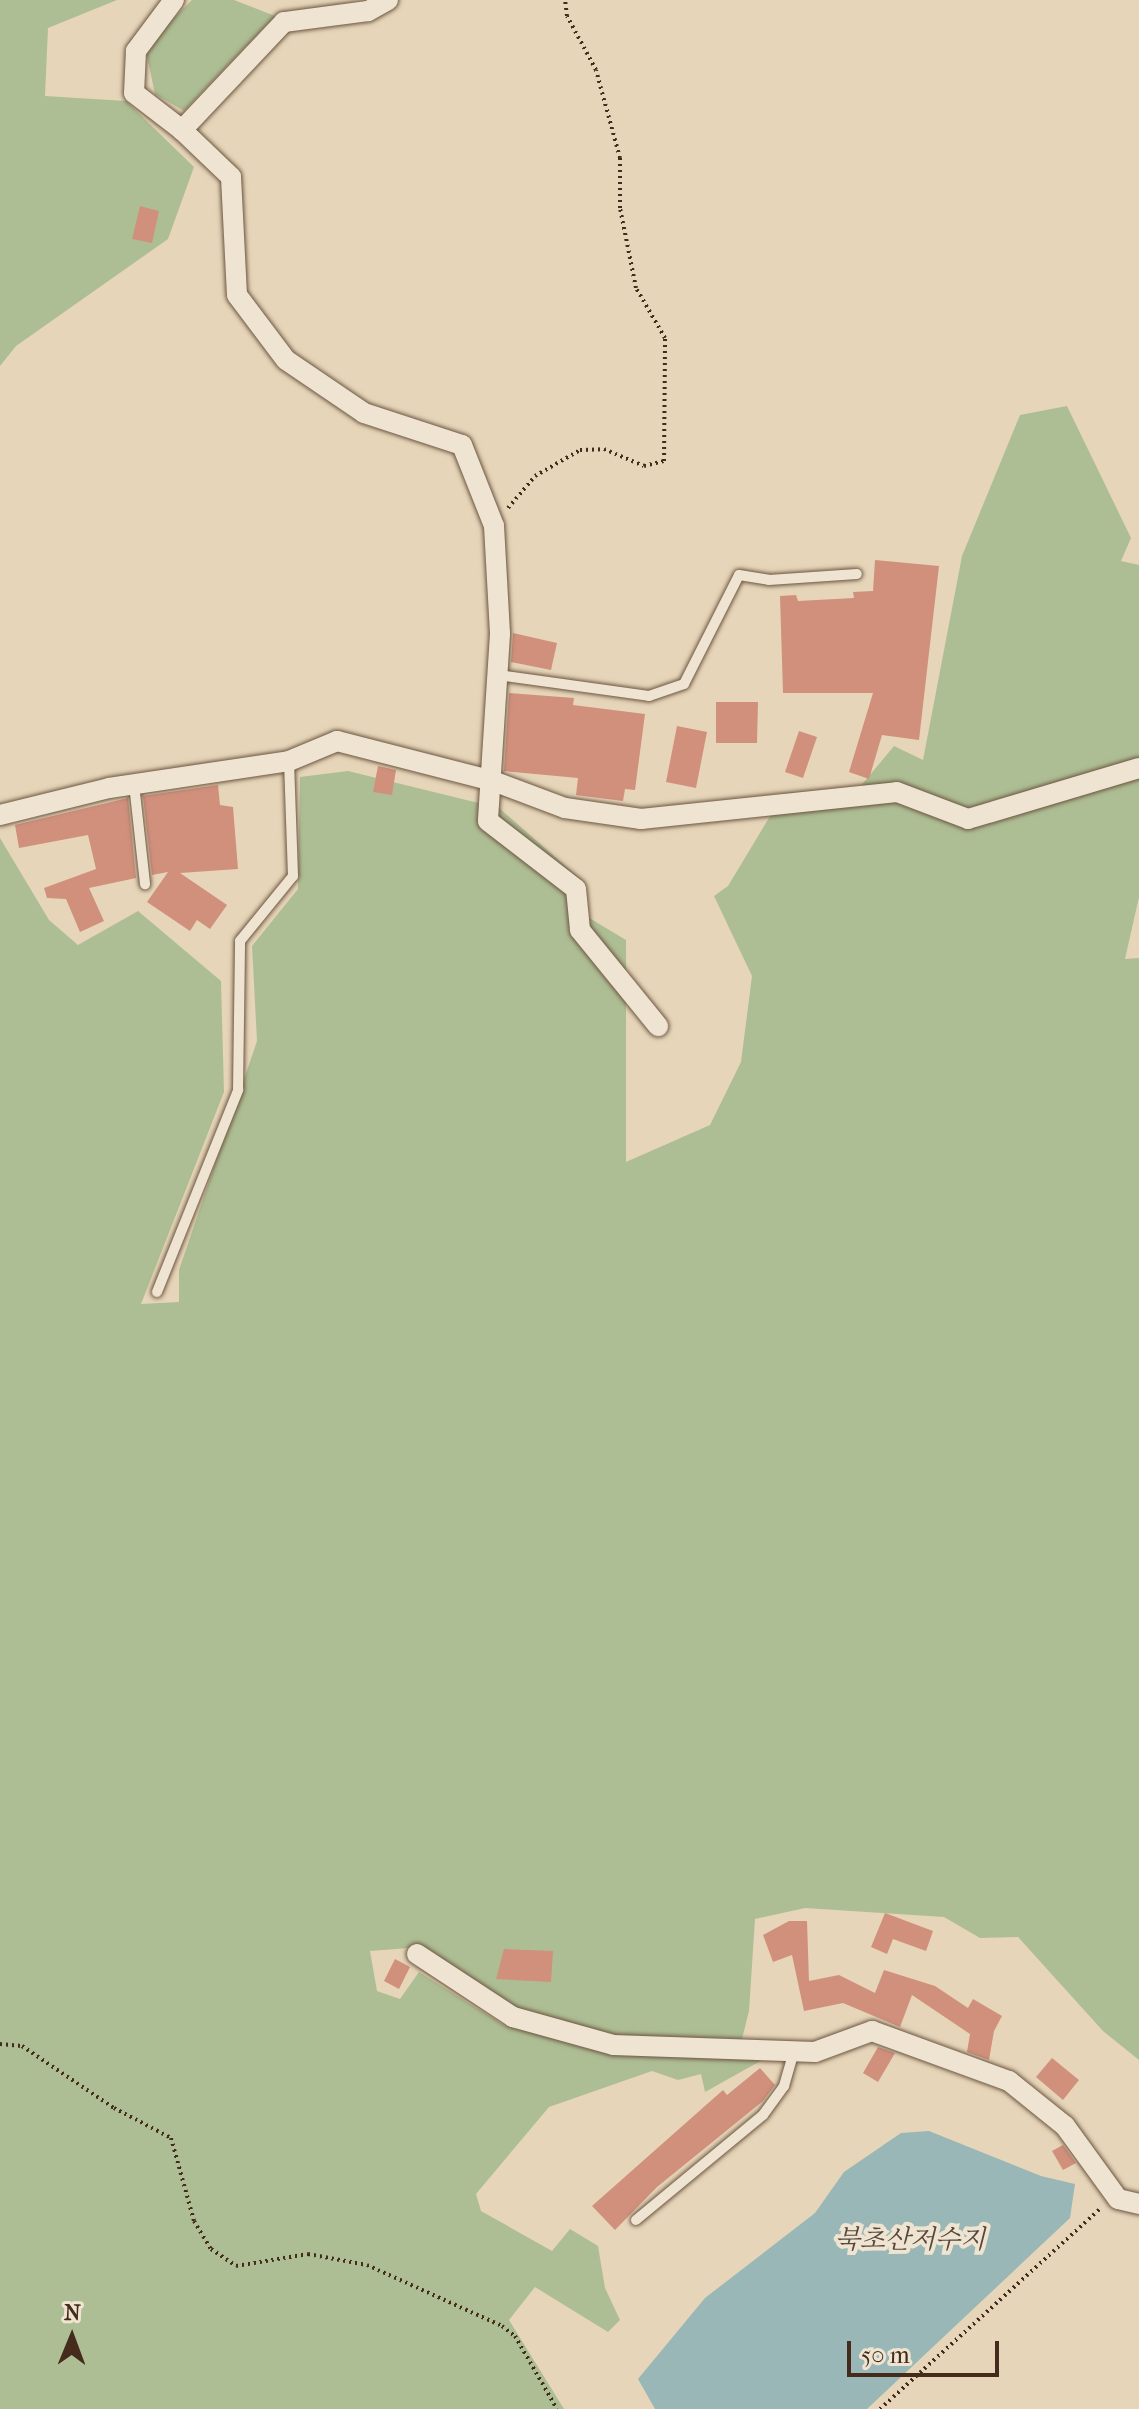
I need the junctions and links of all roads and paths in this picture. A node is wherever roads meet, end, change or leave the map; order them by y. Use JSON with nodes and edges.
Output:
{"nodes":[{"id":1,"x":174,"y":0,"type":"edge"},
{"id":2,"x":388,"y":0,"type":"edge"},
{"id":3,"x":565,"y":0,"type":"edge"},
{"id":4,"x":182,"y":130,"type":"junction"},
{"id":5,"x":494,"y":526,"type":"junction"},
{"id":6,"x":857,"y":574,"type":"dead end"},
{"id":7,"x":498,"y":675,"type":"junction"},
{"id":8,"x":289,"y":761,"type":"junction"},
{"id":9,"x":1139,"y":768,"type":"edge"},
{"id":10,"x":493,"y":781,"type":"junction"},
{"id":11,"x":134,"y":784,"type":"junction"},
{"id":12,"x":0,"y":815,"type":"edge"},
{"id":13,"x":145,"y":884,"type":"dead end"},
{"id":14,"x":658,"y":1026,"type":"dead end"},
{"id":15,"x":157,"y":1292,"type":"dead end"},
{"id":16,"x":417,"y":1954,"type":"dead end"},
{"id":17,"x":0,"y":2044,"type":"edge"},
{"id":18,"x":794,"y":2051,"type":"junction"},
{"id":19,"x":1118,"y":2199,"type":"junction"},
{"id":20,"x":1139,"y":2204,"type":"edge"},
{"id":21,"x":636,"y":2220,"type":"dead end"},
{"id":22,"x":557,"y":2409,"type":"edge"},
{"id":23,"x":880,"y":2409,"type":"edge"}],
"edges":[{"from":1,"to":4,"type":"street"},
{"from":2,"to":4,"type":"street"},
{"from":3,"to":5,"type":"path"},
{"from":4,"to":5,"type":"street"},
{"from":5,"to":7,"type":"street"},
{"from":6,"to":7,"type":"lane"},
{"from":7,"to":10,"type":"street"},
{"from":8,"to":10,"type":"street"},
{"from":8,"to":11,"type":"street"},
{"from":8,"to":15,"type":"lane"},
{"from":9,"to":10,"type":"street"},
{"from":10,"to":14,"type":"street"},
{"from":11,"to":12,"type":"street"},
{"from":11,"to":13,"type":"lane"},
{"from":16,"to":18,"type":"street"},
{"from":17,"to":22,"type":"path"},
{"from":18,"to":19,"type":"street"},
{"from":18,"to":21,"type":"lane"},
{"from":19,"to":20,"type":"street"},
{"from":19,"to":23,"type":"path"}]}
